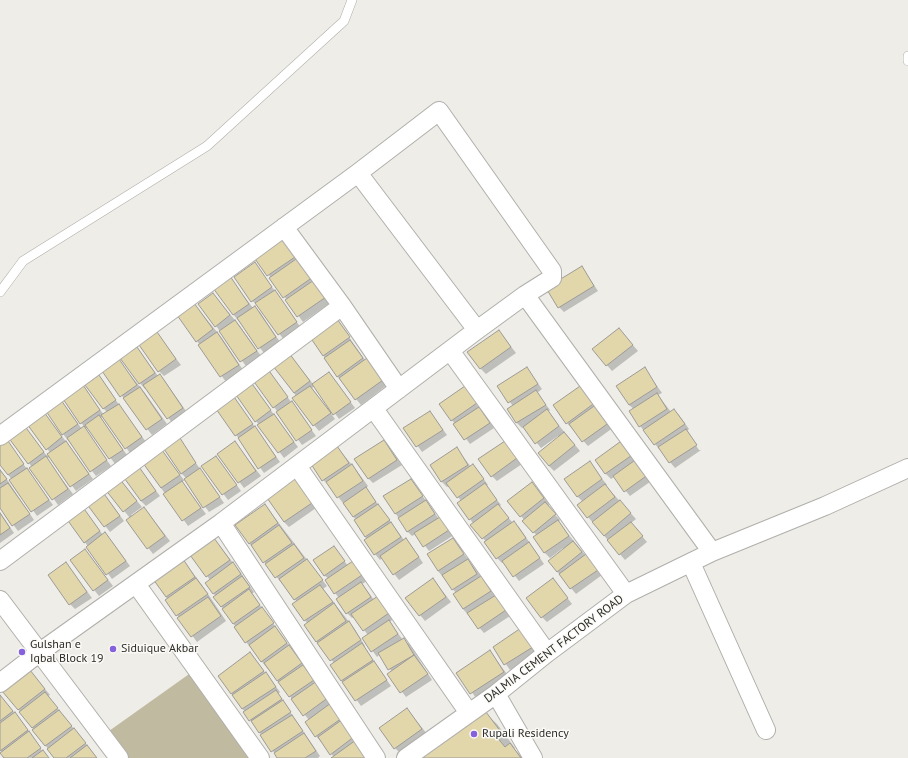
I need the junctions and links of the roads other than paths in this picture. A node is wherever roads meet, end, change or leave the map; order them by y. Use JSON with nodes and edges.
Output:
{"nodes":[{"id":1,"x":352,"y":0,"type":"edge"},
{"id":2,"x":908,"y":56,"type":"edge"},
{"id":3,"x":908,"y":61,"type":"edge"},
{"id":4,"x":358,"y":174,"type":"junction"},
{"id":5,"x":284,"y":227,"type":"junction"},
{"id":6,"x":0,"y":292,"type":"edge"},
{"id":7,"x":525,"y":295,"type":"junction"},
{"id":8,"x":342,"y":306,"type":"junction"},
{"id":9,"x":477,"y":330,"type":"junction"},
{"id":10,"x":451,"y":352,"type":"junction"},
{"id":11,"x":399,"y":390,"type":"junction"},
{"id":12,"x":374,"y":409,"type":"junction"},
{"id":13,"x":0,"y":436,"type":"edge"},
{"id":14,"x":297,"y":466,"type":"junction"},
{"id":15,"x":908,"y":468,"type":"edge"},
{"id":16,"x":221,"y":524,"type":"junction"},
{"id":17,"x":712,"y":552,"type":"junction"},
{"id":18,"x":0,"y":561,"type":"edge"},
{"id":19,"x":691,"y":563,"type":"junction"},
{"id":20,"x":136,"y":584,"type":"junction"},
{"id":21,"x":626,"y":594,"type":"junction"},
{"id":22,"x":0,"y":600,"type":"edge"},
{"id":23,"x":40,"y":652,"type":"junction"},
{"id":24,"x":546,"y":653,"type":"junction"},
{"id":25,"x":0,"y":683,"type":"edge"},
{"id":26,"x":496,"y":694,"type":"junction"},
{"id":27,"x":469,"y":713,"type":"junction"},
{"id":28,"x":766,"y":730,"type":"dead end"},
{"id":29,"x":119,"y":758,"type":"edge"},
{"id":30,"x":260,"y":758,"type":"edge"},
{"id":31,"x":376,"y":758,"type":"edge"},
{"id":32,"x":406,"y":758,"type":"edge"},
{"id":33,"x":533,"y":758,"type":"edge"}],
"edges":[{"from":1,"to":6,"type":"lane"},
{"from":2,"to":3,"type":"lane"},
{"from":4,"to":5,"type":"street"},
{"from":4,"to":7,"type":"street"},
{"from":4,"to":9,"type":"street"},
{"from":5,"to":8,"type":"street"},
{"from":5,"to":13,"type":"street"},
{"from":7,"to":9,"type":"street"},
{"from":7,"to":17,"type":"street"},
{"from":8,"to":11,"type":"street"},
{"from":8,"to":18,"type":"street"},
{"from":9,"to":10,"type":"street"},
{"from":10,"to":11,"type":"street"},
{"from":10,"to":21,"type":"street"},
{"from":11,"to":12,"type":"street"},
{"from":12,"to":14,"type":"street"},
{"from":12,"to":24,"type":"street"},
{"from":14,"to":16,"type":"street"},
{"from":14,"to":27,"type":"street"},
{"from":15,"to":17,"type":"street","name":"DALMIA CEMENT FACTORY ROAD"},
{"from":16,"to":20,"type":"street"},
{"from":16,"to":31,"type":"street"},
{"from":17,"to":19,"type":"street","name":"DALMIA CEMENT FACTORY ROAD"},
{"from":19,"to":21,"type":"street","name":"DALMIA CEMENT FACTORY ROAD"},
{"from":19,"to":28,"type":"street"},
{"from":20,"to":23,"type":"street"},
{"from":20,"to":30,"type":"street"},
{"from":21,"to":24,"type":"street","name":"DALMIA CEMENT FACTORY ROAD"},
{"from":22,"to":23,"type":"street"},
{"from":23,"to":25,"type":"street"},
{"from":23,"to":29,"type":"street"},
{"from":24,"to":26,"type":"street","name":"DALMIA CEMENT FACTORY ROAD"},
{"from":26,"to":27,"type":"street","name":"DALMIA CEMENT FACTORY ROAD"},
{"from":26,"to":33,"type":"street"},
{"from":27,"to":32,"type":"street","name":"DALMIA CEMENT FACTORY ROAD"}]}
